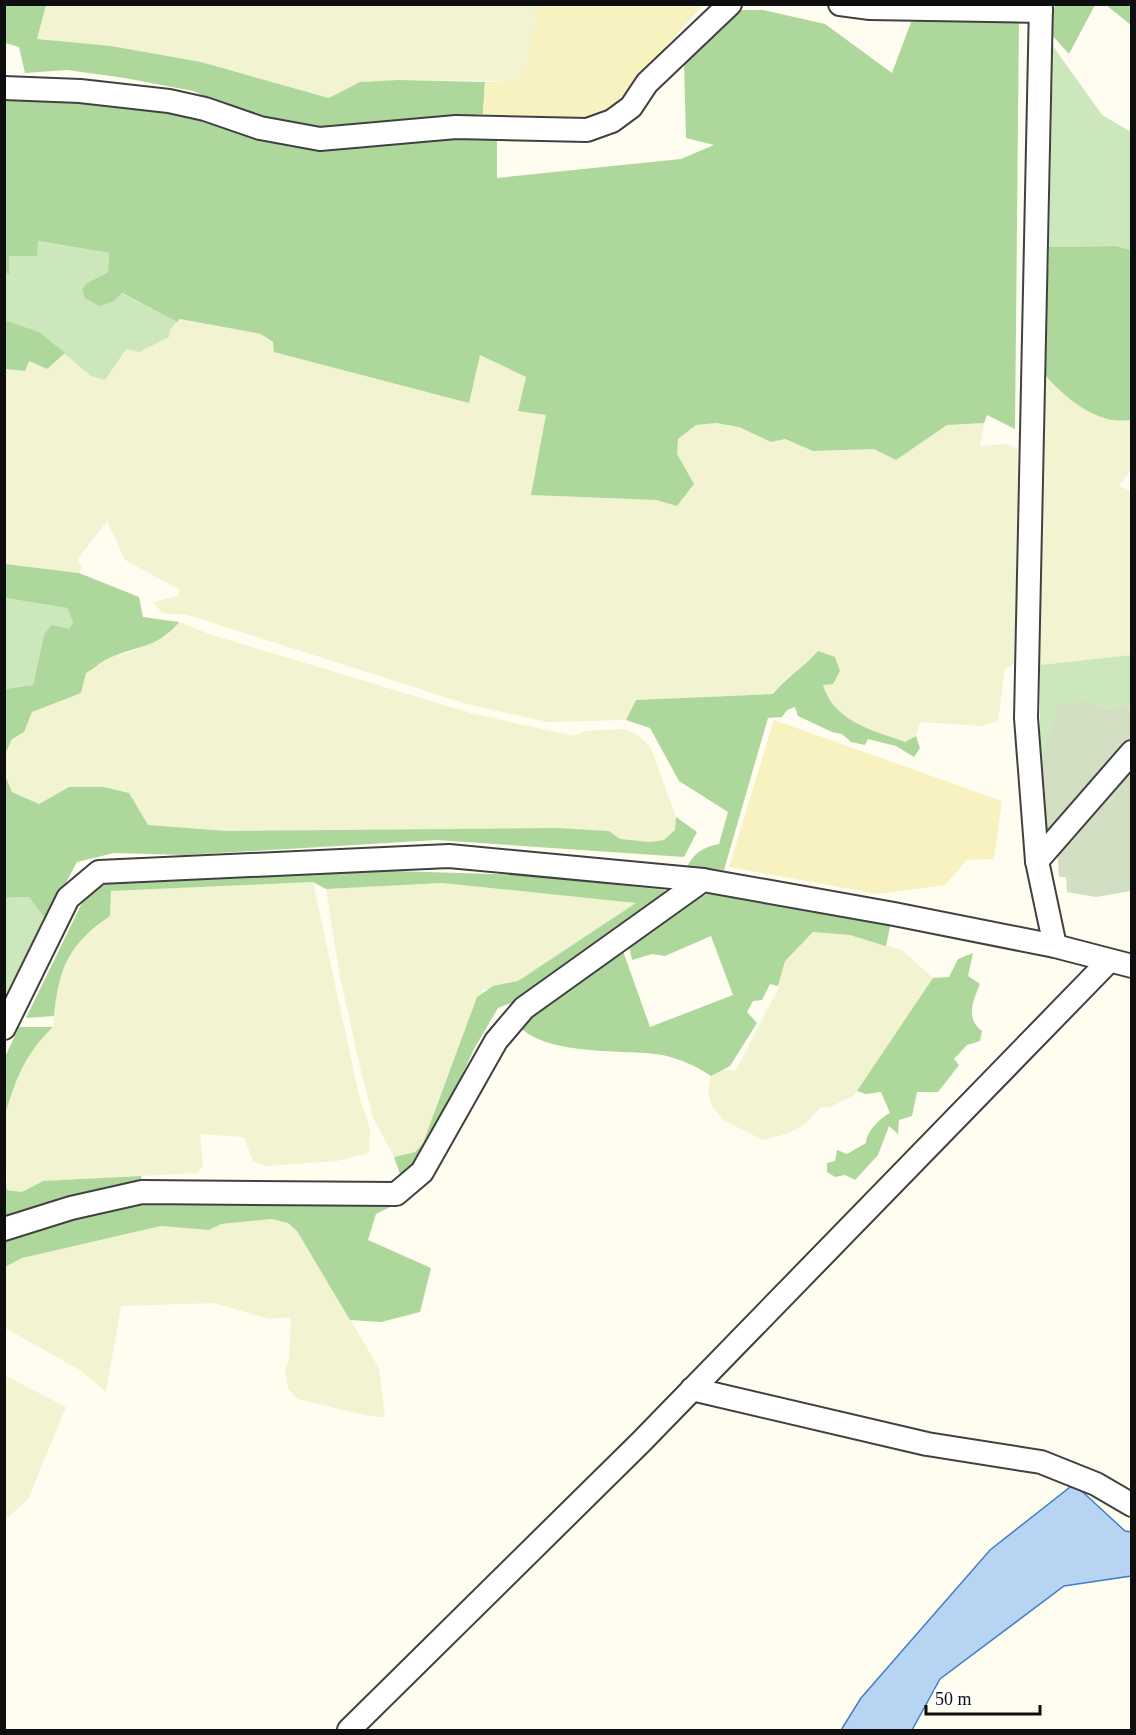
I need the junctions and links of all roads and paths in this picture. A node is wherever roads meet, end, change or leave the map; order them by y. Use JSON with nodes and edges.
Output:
{"nodes":[{"id":1,"x":730,"y":4,"type":"edge"},
{"id":2,"x":840,"y":4,"type":"edge"},
{"id":3,"x":1041,"y":8,"type":"edge"},
{"id":4,"x":4,"y":88,"type":"edge"},
{"id":5,"x":1131,"y":752,"type":"edge"},
{"id":6,"x":1037,"y":861,"type":"junction"},
{"id":7,"x":703,"y":880,"type":"junction"},
{"id":8,"x":1056,"y":946,"type":"junction"},
{"id":9,"x":1109,"y":961,"type":"junction"},
{"id":10,"x":1131,"y":966,"type":"edge"},
{"id":11,"x":4,"y":1028,"type":"edge"},
{"id":12,"x":4,"y":1229,"type":"edge"},
{"id":13,"x":692,"y":1389,"type":"junction"},
{"id":14,"x":1131,"y":1505,"type":"edge"},
{"id":15,"x":349,"y":1731,"type":"edge"}],
"edges":[{"from":1,"to":4,"type":"street"},
{"from":2,"to":3,"type":"street"},
{"from":3,"to":6,"type":"street"},
{"from":5,"to":6,"type":"street"},
{"from":6,"to":8,"type":"street"},
{"from":7,"to":8,"type":"street"},
{"from":7,"to":11,"type":"street"},
{"from":7,"to":12,"type":"street"},
{"from":8,"to":9,"type":"street"},
{"from":9,"to":10,"type":"street"},
{"from":9,"to":13,"type":"street"},
{"from":13,"to":14,"type":"street"},
{"from":13,"to":15,"type":"street"}]}
